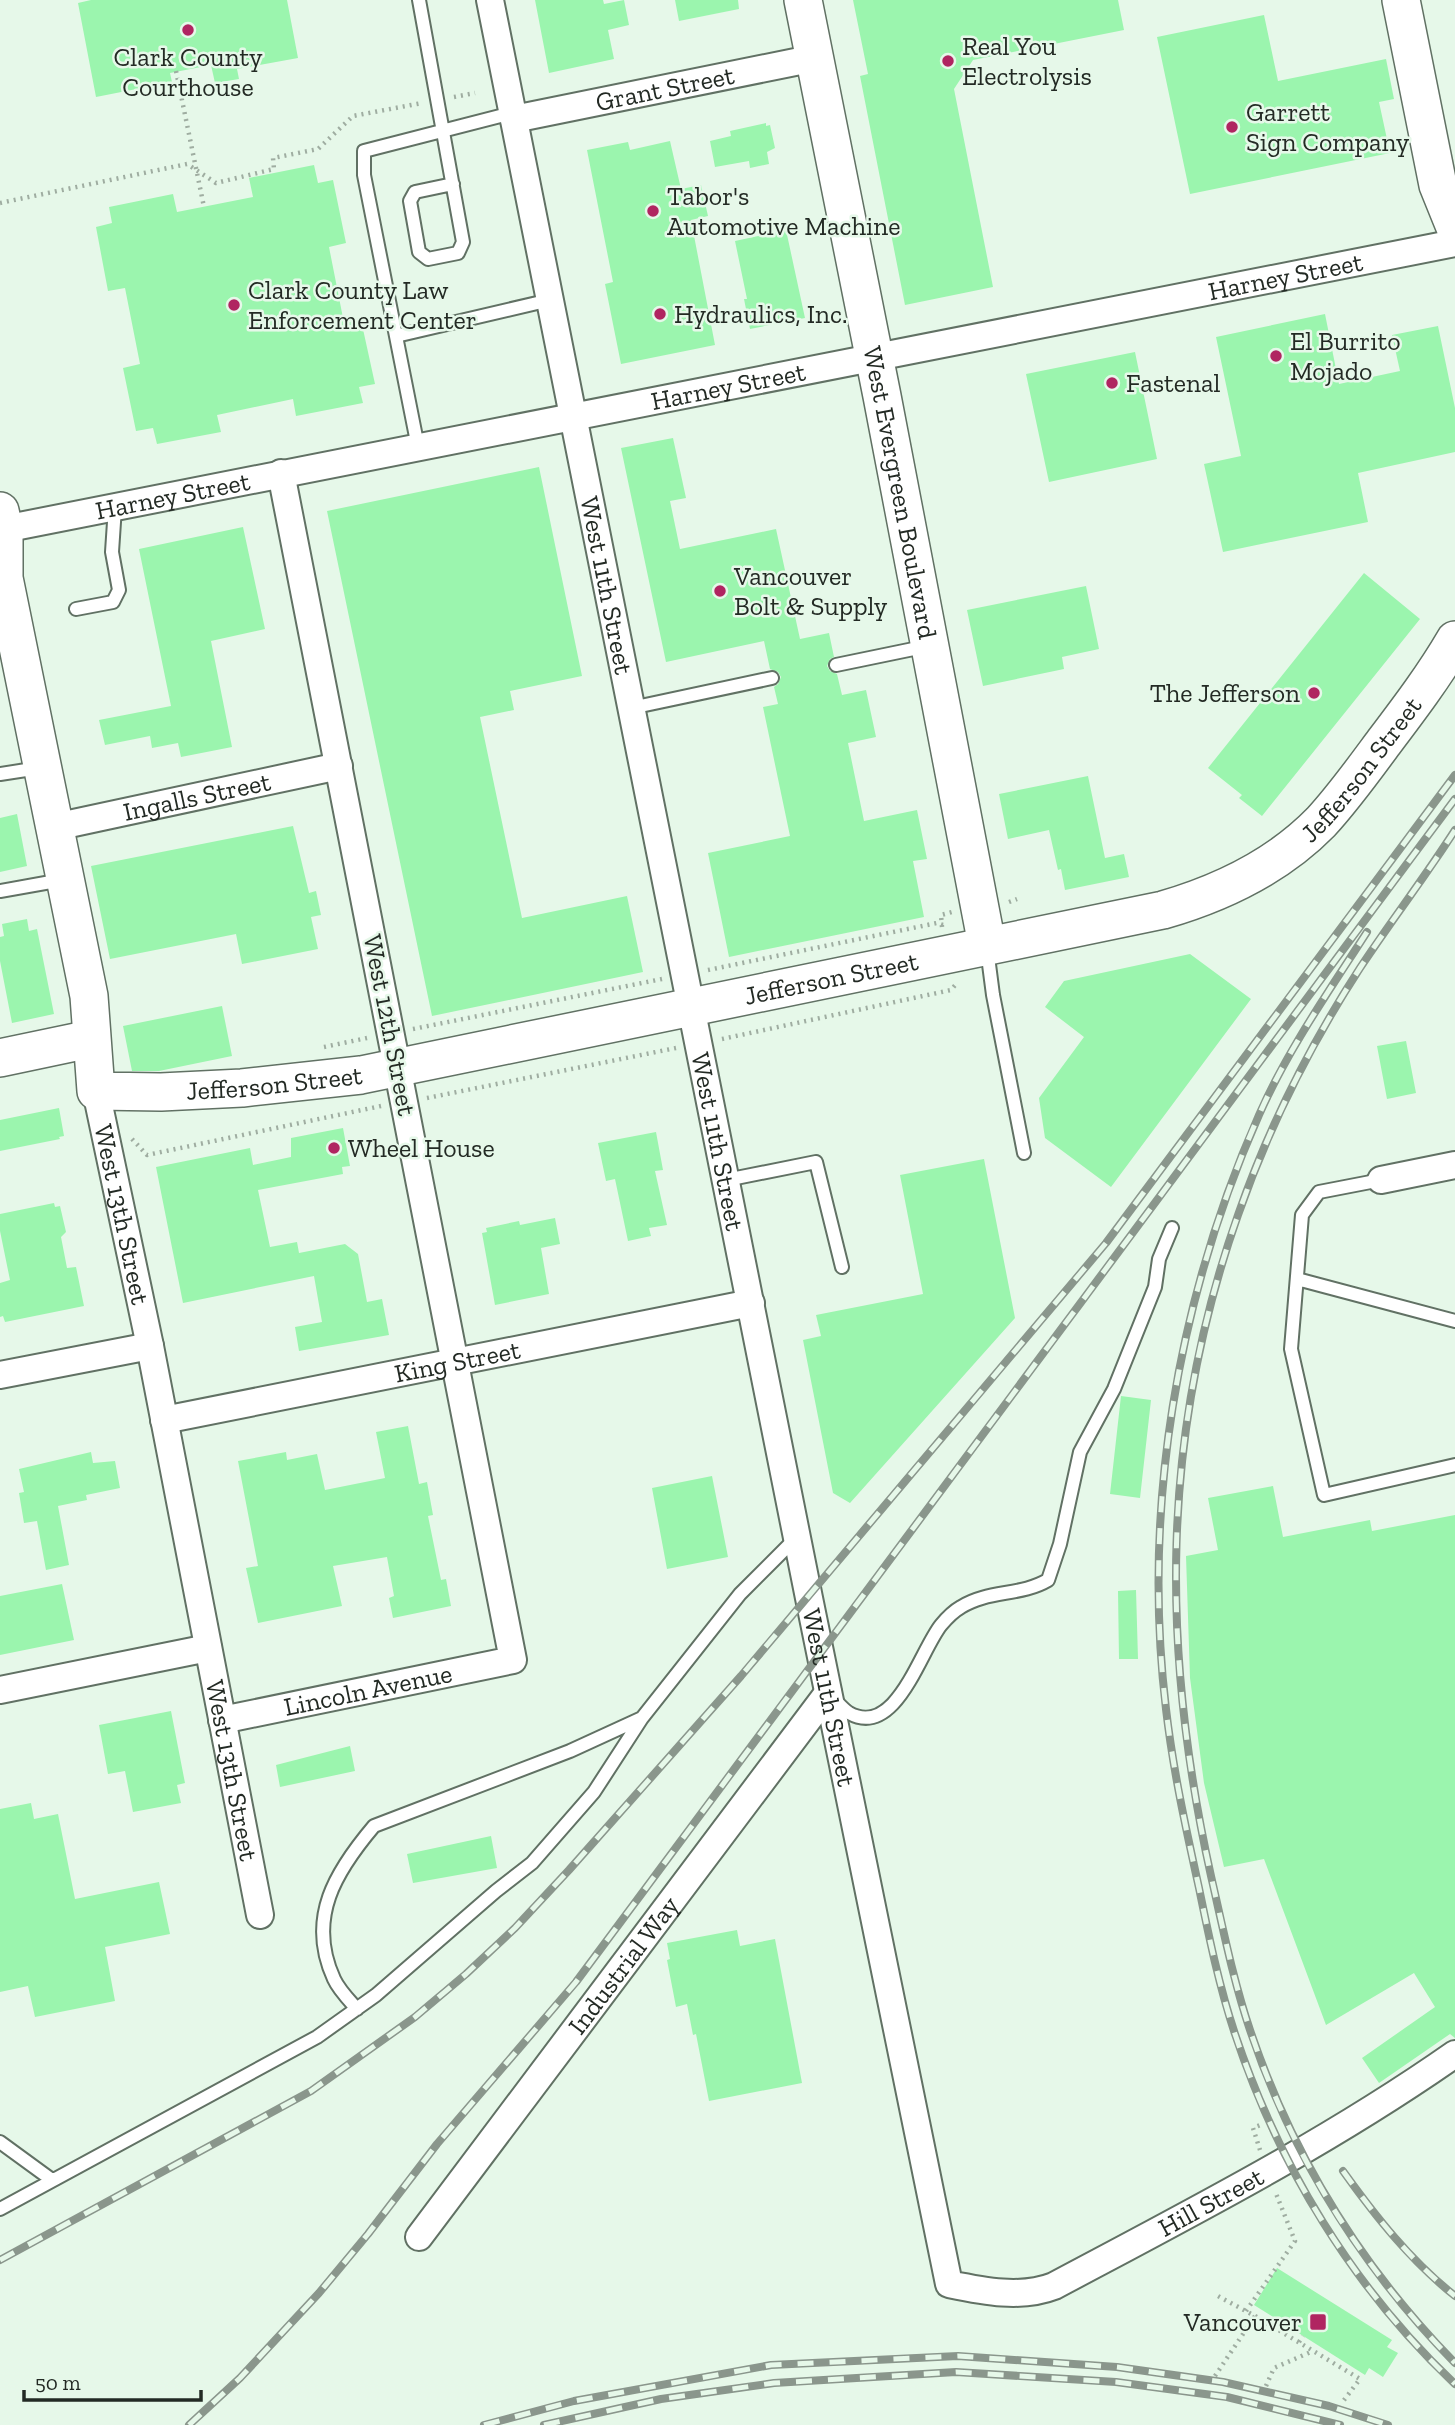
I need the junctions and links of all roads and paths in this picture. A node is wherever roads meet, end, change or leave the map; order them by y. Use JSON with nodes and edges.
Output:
{"nodes":[{"id":1,"x":419,"y":0,"type":"edge"},
{"id":2,"x":490,"y":0,"type":"edge"},
{"id":3,"x":803,"y":0,"type":"edge"},
{"id":4,"x":1401,"y":0,"type":"edge"},
{"id":5,"x":1427,"y":0,"type":"edge"},
{"id":6,"x":815,"y":58,"type":"junction"},
{"id":7,"x":176,"y":72,"type":"dead end"},
{"id":8,"x":475,"y":93,"type":"dead end"},
{"id":9,"x":438,"y":99,"type":"junction"},
{"id":10,"x":513,"y":116,"type":"junction"},
{"id":11,"x":444,"y":129,"type":"junction"},
{"id":12,"x":1455,"y":142,"type":"edge"},
{"id":13,"x":453,"y":184,"type":"junction"},
{"id":14,"x":0,"y":202,"type":"edge"},
{"id":15,"x":204,"y":207,"type":"dead end"},
{"id":16,"x":1455,"y":227,"type":"edge"},
{"id":17,"x":1455,"y":243,"type":"edge"},
{"id":18,"x":550,"y":300,"type":"junction"},
{"id":19,"x":396,"y":336,"type":"junction"},
{"id":20,"x":875,"y":359,"type":"junction"},
{"id":21,"x":573,"y":416,"type":"junction"},
{"id":22,"x":418,"y":447,"type":"junction"},
{"id":23,"x":281,"y":473,"type":"junction"},
{"id":24,"x":115,"y":507,"type":"junction"},
{"id":25,"x":2,"y":520,"type":"edge"},
{"id":26,"x":76,"y":609,"type":"dead end"},
{"id":27,"x":1455,"y":640,"type":"edge"},
{"id":28,"x":930,"y":645,"type":"junction"},
{"id":29,"x":836,"y":665,"type":"dead end"},
{"id":30,"x":772,"y":678,"type":"dead end"},
{"id":31,"x":631,"y":708,"type":"junction"},
{"id":32,"x":339,"y":766,"type":"junction"},
{"id":33,"x":42,"y":767,"type":"junction"},
{"id":34,"x":0,"y":774,"type":"edge"},
{"id":35,"x":55,"y":827,"type":"junction"},
{"id":36,"x":65,"y":879,"type":"junction"},
{"id":37,"x":0,"y":891,"type":"edge"},
{"id":38,"x":1017,"y":899,"type":"dead end"},
{"id":39,"x":1009,"y":902,"type":"dead end"},
{"id":40,"x":952,"y":912,"type":"dead end"},
{"id":41,"x":941,"y":915,"type":"dead end"},
{"id":42,"x":987,"y":945,"type":"junction"},
{"id":43,"x":665,"y":978,"type":"dead end"},
{"id":44,"x":953,"y":986,"type":"junction"},
{"id":45,"x":955,"y":994,"type":"dead end"},
{"id":46,"x":691,"y":1007,"type":"junction"},
{"id":47,"x":412,"y":1029,"type":"dead end"},
{"id":48,"x":726,"y":1038,"type":"dead end"},
{"id":49,"x":90,"y":1039,"type":"junction"},
{"id":50,"x":677,"y":1048,"type":"dead end"},
{"id":51,"x":0,"y":1058,"type":"edge"},
{"id":52,"x":398,"y":1067,"type":"junction"},
{"id":53,"x":96,"y":1091,"type":"junction"},
{"id":54,"x":430,"y":1097,"type":"dead end"},
{"id":55,"x":377,"y":1107,"type":"dead end"},
{"id":56,"x":1024,"y":1153,"type":"dead end"},
{"id":57,"x":147,"y":1155,"type":"dead end"},
{"id":58,"x":1455,"y":1165,"type":"edge"},
{"id":59,"x":726,"y":1180,"type":"junction"},
{"id":60,"x":1381,"y":1180,"type":"joint"},
{"id":61,"x":1172,"y":1228,"type":"dead end"},
{"id":62,"x":842,"y":1268,"type":"dead end"},
{"id":63,"x":1297,"y":1279,"type":"junction"},
{"id":64,"x":751,"y":1303,"type":"junction"},
{"id":65,"x":1455,"y":1321,"type":"edge"},
{"id":66,"x":150,"y":1346,"type":"junction"},
{"id":67,"x":455,"y":1362,"type":"junction"},
{"id":68,"x":0,"y":1375,"type":"edge"},
{"id":69,"x":164,"y":1420,"type":"junction"},
{"id":70,"x":1455,"y":1465,"type":"edge"},
{"id":71,"x":797,"y":1537,"type":"junction"},
{"id":72,"x":208,"y":1648,"type":"junction"},
{"id":73,"x":513,"y":1660,"type":"joint"},
{"id":74,"x":0,"y":1690,"type":"edge"},
{"id":75,"x":828,"y":1693,"type":"junction"},
{"id":76,"x":642,"y":1718,"type":"junction"},
{"id":77,"x":222,"y":1720,"type":"junction"},
{"id":78,"x":260,"y":1915,"type":"dead end"},
{"id":79,"x":357,"y":2009,"type":"junction"},
{"id":80,"x":1455,"y":2054,"type":"edge"},
{"id":81,"x":1263,"y":2124,"type":"dead end"},
{"id":82,"x":0,"y":2142,"type":"edge"},
{"id":83,"x":1267,"y":2172,"type":"junction"},
{"id":84,"x":52,"y":2180,"type":"junction"},
{"id":85,"x":0,"y":2209,"type":"edge"},
{"id":86,"x":419,"y":2237,"type":"dead end"},
{"id":87,"x":949,"y":2284,"type":"joint"},
{"id":88,"x":1216,"y":2295,"type":"dead end"},
{"id":89,"x":1246,"y":2311,"type":"junction"},
{"id":90,"x":1255,"y":2316,"type":"junction"},
{"id":91,"x":1303,"y":2336,"type":"dead end"},
{"id":92,"x":1299,"y":2342,"type":"junction"},
{"id":93,"x":1314,"y":2351,"type":"junction"},
{"id":94,"x":1215,"y":2376,"type":"dead end"},
{"id":95,"x":1266,"y":2386,"type":"dead end"},
{"id":96,"x":1341,"y":2404,"type":"dead end"}],
"edges":[{"from":1,"to":9,"type":"lane"},
{"from":2,"to":10,"type":"street","name":"West 11th Street"},
{"from":3,"to":6,"type":"street","name":"West Evergreen Boulevard"},
{"from":4,"to":16,"type":"street"},
{"from":5,"to":12,"type":"street"},
{"from":6,"to":10,"type":"street","name":"Grant Street"},
{"from":6,"to":20,"type":"street","name":"West Evergreen Boulevard"},
{"from":7,"to":15,"type":"path","bridge":true},
{"from":8,"to":9,"type":"path"},
{"from":9,"to":11,"type":"lane"},
{"from":9,"to":14,"type":"path"},
{"from":10,"to":11,"type":"lane"},
{"from":10,"to":18,"type":"street","name":"West 11th Street"},
{"from":11,"to":13,"type":"lane"},
{"from":11,"to":19,"type":"lane"},
{"from":13,"to":13,"type":"lane"},
{"from":17,"to":20,"type":"street","name":"Harney Street"},
{"from":18,"to":19,"type":"lane"},
{"from":18,"to":21,"type":"street","name":"West 11th Street"},
{"from":19,"to":22,"type":"lane"},
{"from":20,"to":21,"type":"street","name":"Harney Street"},
{"from":20,"to":28,"type":"street","name":"West Evergreen Boulevard"},
{"from":21,"to":22,"type":"street","name":"Harney Street"},
{"from":21,"to":31,"type":"street","name":"West 11th Street"},
{"from":22,"to":23,"type":"street","name":"Harney Street"},
{"from":23,"to":24,"type":"street","name":"Harney Street"},
{"from":23,"to":32,"type":"street","name":"West 12th Street"},
{"from":24,"to":25,"type":"street","name":"Harney Street"},
{"from":24,"to":26,"type":"lane"},
{"from":25,"to":33,"type":"street","name":"West 13th Street"},
{"from":27,"to":42,"type":"street","name":"Jefferson Street"},
{"from":28,"to":29,"type":"lane"},
{"from":28,"to":42,"type":"street","name":"West Evergreen Boulevard"},
{"from":30,"to":31,"type":"lane"},
{"from":31,"to":46,"type":"street","name":"West 11th Street"},
{"from":32,"to":35,"type":"street","name":"Ingalls Street"},
{"from":32,"to":52,"type":"street","name":"West 12th Street"},
{"from":33,"to":34,"type":"lane"},
{"from":33,"to":35,"type":"street","name":"West 13th Street"},
{"from":35,"to":36,"type":"street","name":"West 13th Street"},
{"from":36,"to":37,"type":"lane"},
{"from":36,"to":49,"type":"street","name":"West 13th Street"},
{"from":38,"to":39,"type":"path"},
{"from":40,"to":41,"type":"path"},
{"from":42,"to":44,"type":"path"},
{"from":42,"to":46,"type":"street","name":"Jefferson Street"},
{"from":42,"to":56,"type":"lane"},
{"from":43,"to":47,"type":"path"},
{"from":44,"to":45,"type":"path"},
{"from":44,"to":48,"type":"path"},
{"from":46,"to":52,"type":"street","name":"Jefferson Street"},
{"from":46,"to":59,"type":"street","name":"West 11th Street"},
{"from":49,"to":51,"type":"street"},
{"from":49,"to":53,"type":"street","name":"West 13th Street"},
{"from":50,"to":54,"type":"path"},
{"from":52,"to":53,"type":"street","name":"Jefferson Street"},
{"from":52,"to":67,"type":"street","name":"West 12th Street"},
{"from":53,"to":66,"type":"street","name":"West 13th Street"},
{"from":55,"to":57,"type":"path"},
{"from":58,"to":60,"type":"street"},
{"from":59,"to":62,"type":"lane"},
{"from":59,"to":64,"type":"street","name":"West 11th Street"},
{"from":60,"to":63,"type":"lane"},
{"from":61,"to":75,"type":"lane"},
{"from":63,"to":65,"type":"lane"},
{"from":63,"to":70,"type":"lane"},
{"from":64,"to":67,"type":"street","name":"King Street"},
{"from":64,"to":71,"type":"street","name":"West 11th Street"},
{"from":66,"to":68,"type":"street"},
{"from":66,"to":69,"type":"street","name":"West 13th Street"},
{"from":67,"to":69,"type":"street","name":"King Street"},
{"from":67,"to":73,"type":"street","name":"West 12th Street"},
{"from":69,"to":72,"type":"street","name":"West 13th Street"},
{"from":71,"to":75,"type":"street","name":"West 11th Street"},
{"from":71,"to":76,"type":"lane"},
{"from":72,"to":74,"type":"street"},
{"from":72,"to":77,"type":"street","name":"West 13th Street"},
{"from":73,"to":77,"type":"street","name":"Lincoln Avenue"},
{"from":75,"to":86,"type":"street","name":"Industrial Way"},
{"from":75,"to":87,"type":"street","name":"West 11th Street"},
{"from":76,"to":79,"type":"lane"},
{"from":76,"to":79,"type":"lane"},
{"from":77,"to":78,"type":"street","name":"West 13th Street"},
{"from":79,"to":84,"type":"lane"},
{"from":80,"to":83,"type":"street","name":"Hill Street"},
{"from":81,"to":83,"type":"path"},
{"from":82,"to":84,"type":"lane"},
{"from":83,"to":87,"type":"street","name":"Hill Street"},
{"from":83,"to":89,"type":"path"},
{"from":84,"to":85,"type":"lane"},
{"from":88,"to":89,"type":"path"},
{"from":89,"to":90,"type":"path"},
{"from":90,"to":92,"type":"path"},
{"from":90,"to":94,"type":"path"},
{"from":91,"to":92,"type":"path"},
{"from":92,"to":93,"type":"path"},
{"from":93,"to":95,"type":"path"},
{"from":93,"to":96,"type":"path"}]}
